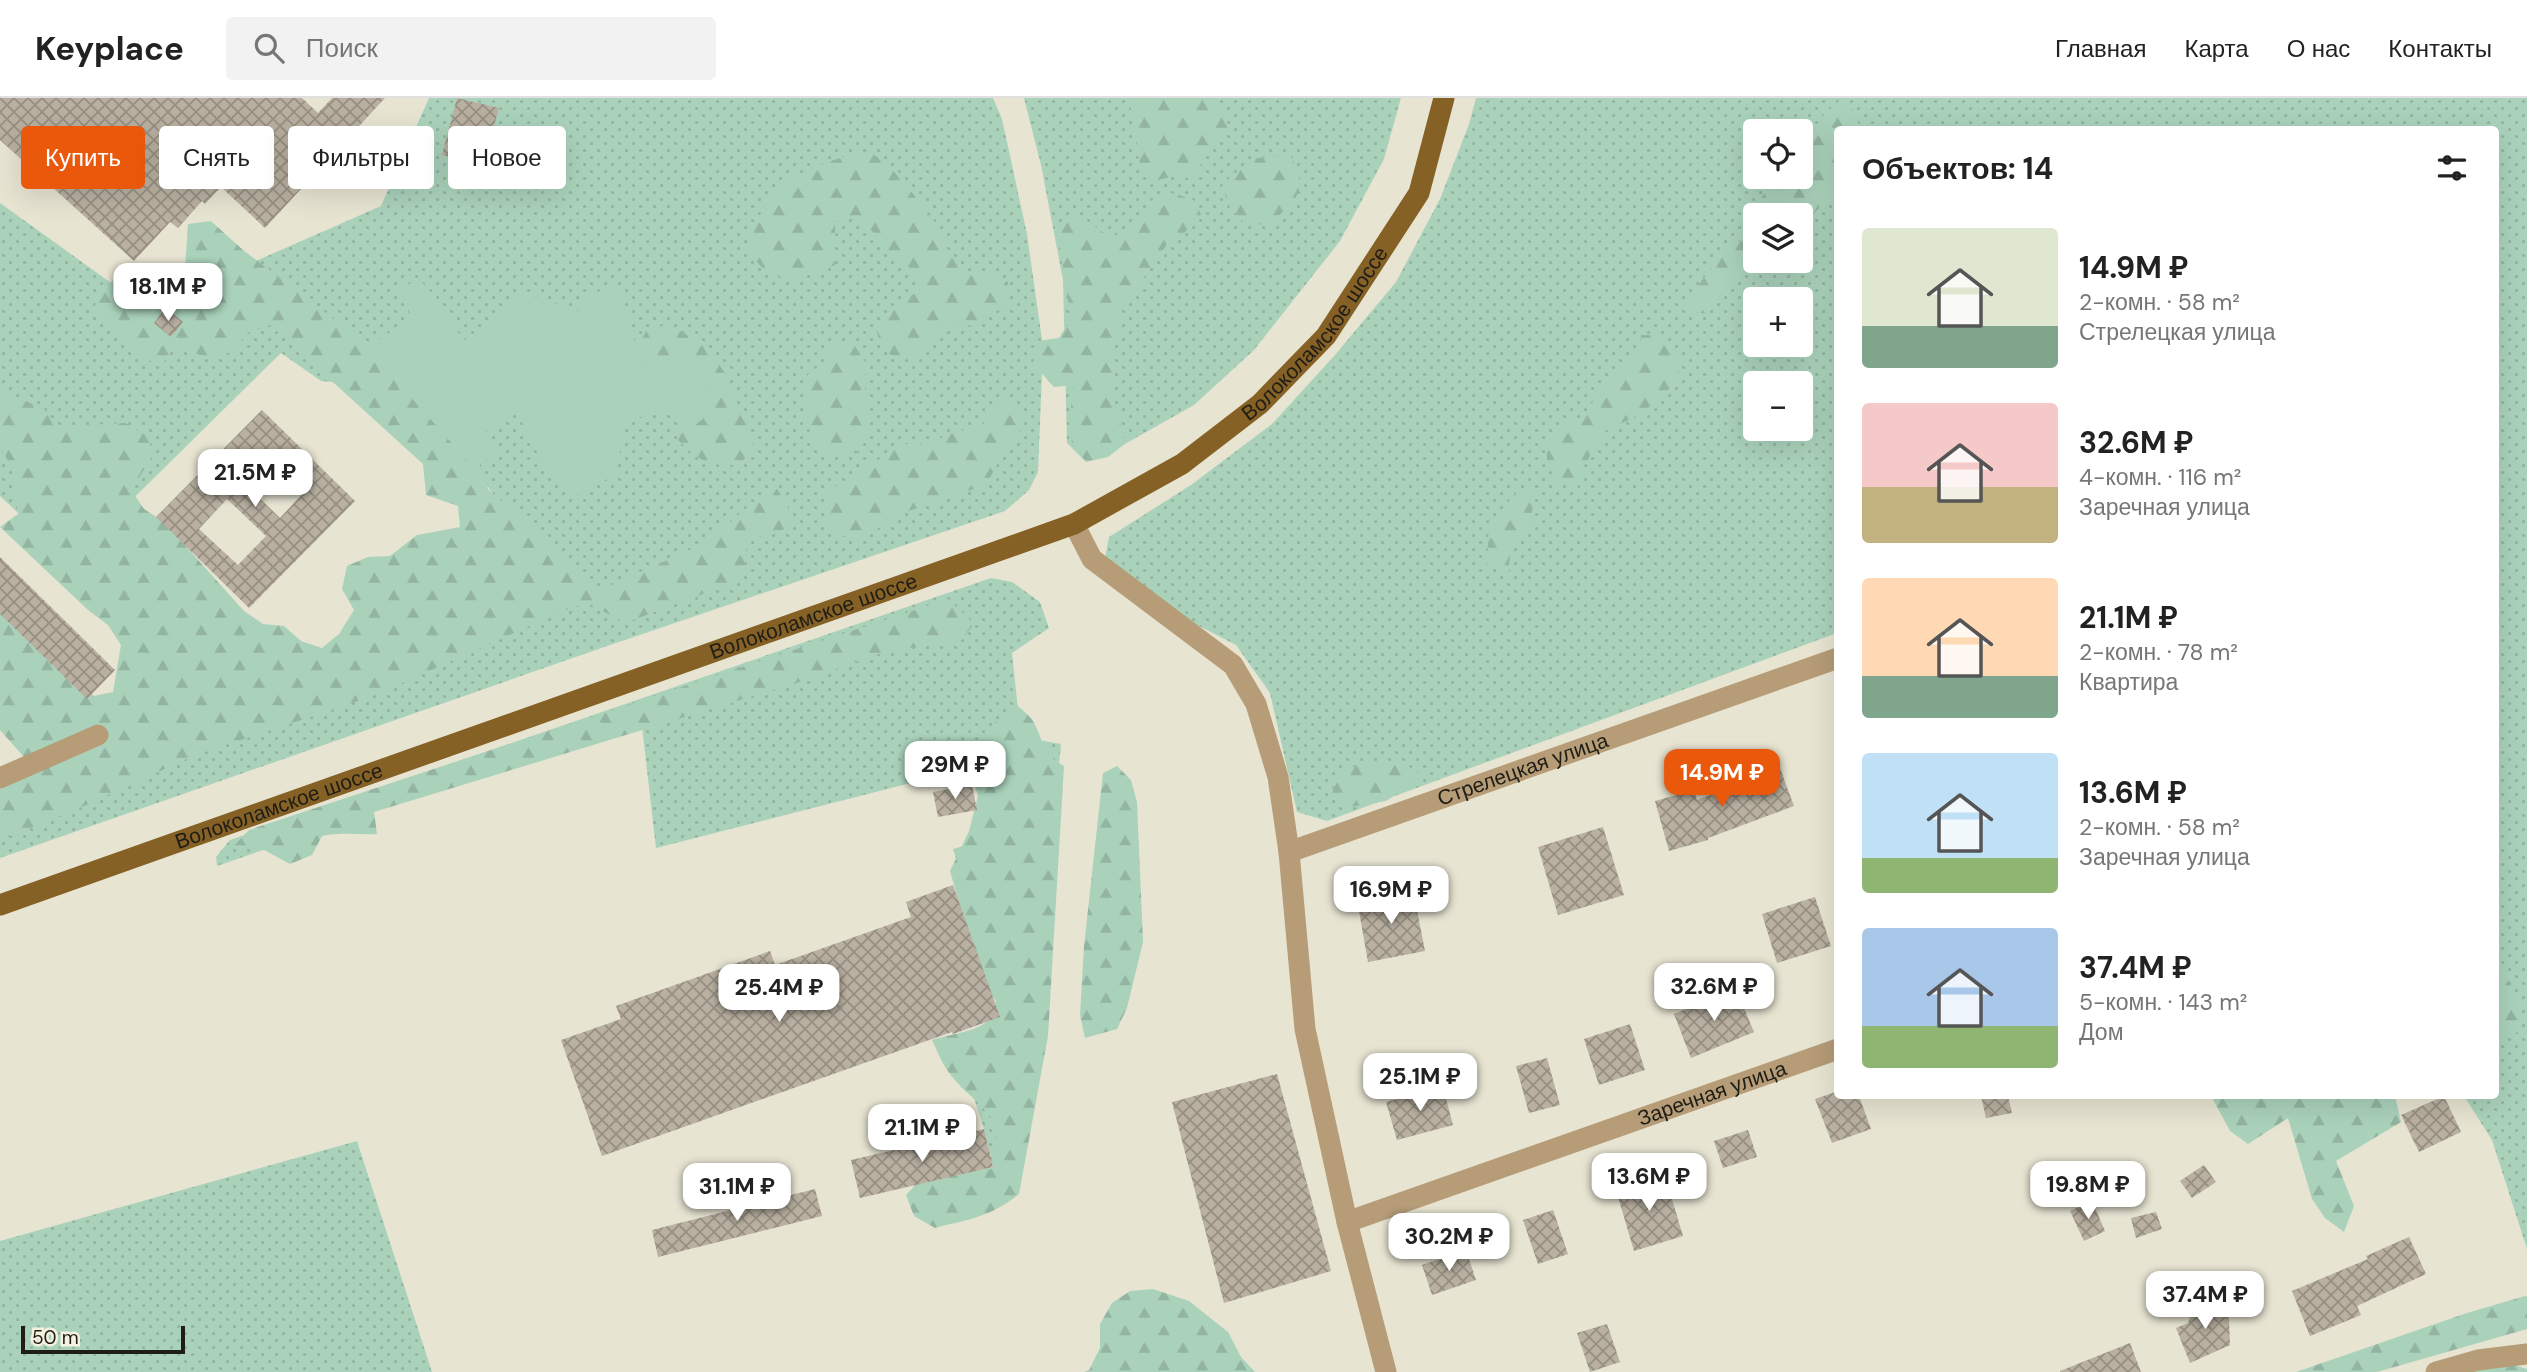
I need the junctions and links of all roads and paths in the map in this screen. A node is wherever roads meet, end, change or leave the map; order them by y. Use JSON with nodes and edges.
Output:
{"nodes":[{"id":1,"x":1444,"y":98,"type":"edge"},
{"id":2,"x":1074,"y":524,"type":"junction"},
{"id":3,"x":1834,"y":659,"type":"edge"},
{"id":4,"x":98,"y":735,"type":"dead end"},
{"id":5,"x":0,"y":778,"type":"edge"},
{"id":6,"x":1289,"y":852,"type":"junction"},
{"id":7,"x":0,"y":905,"type":"edge"},
{"id":8,"x":1834,"y":1050,"type":"edge"},
{"id":9,"x":1347,"y":1222,"type":"junction"},
{"id":10,"x":2527,"y":1354,"type":"edge"},
{"id":11,"x":1386,"y":1372,"type":"edge"},
{"id":12,"x":2436,"y":1372,"type":"edge"}],
"edges":[{"from":1,"to":2,"type":"main road","name":"Волоколамское шоссе"},
{"from":2,"to":6,"type":"street"},
{"from":2,"to":7,"type":"main road","name":"Волоколамское шоссе"},
{"from":3,"to":6,"type":"street","name":"Стрелецкая улица"},
{"from":4,"to":5,"type":"street"},
{"from":6,"to":9,"type":"street"},
{"from":8,"to":9,"type":"street","name":"Заречная улица"},
{"from":9,"to":11,"type":"street"},
{"from":10,"to":12,"type":"street"}]}
